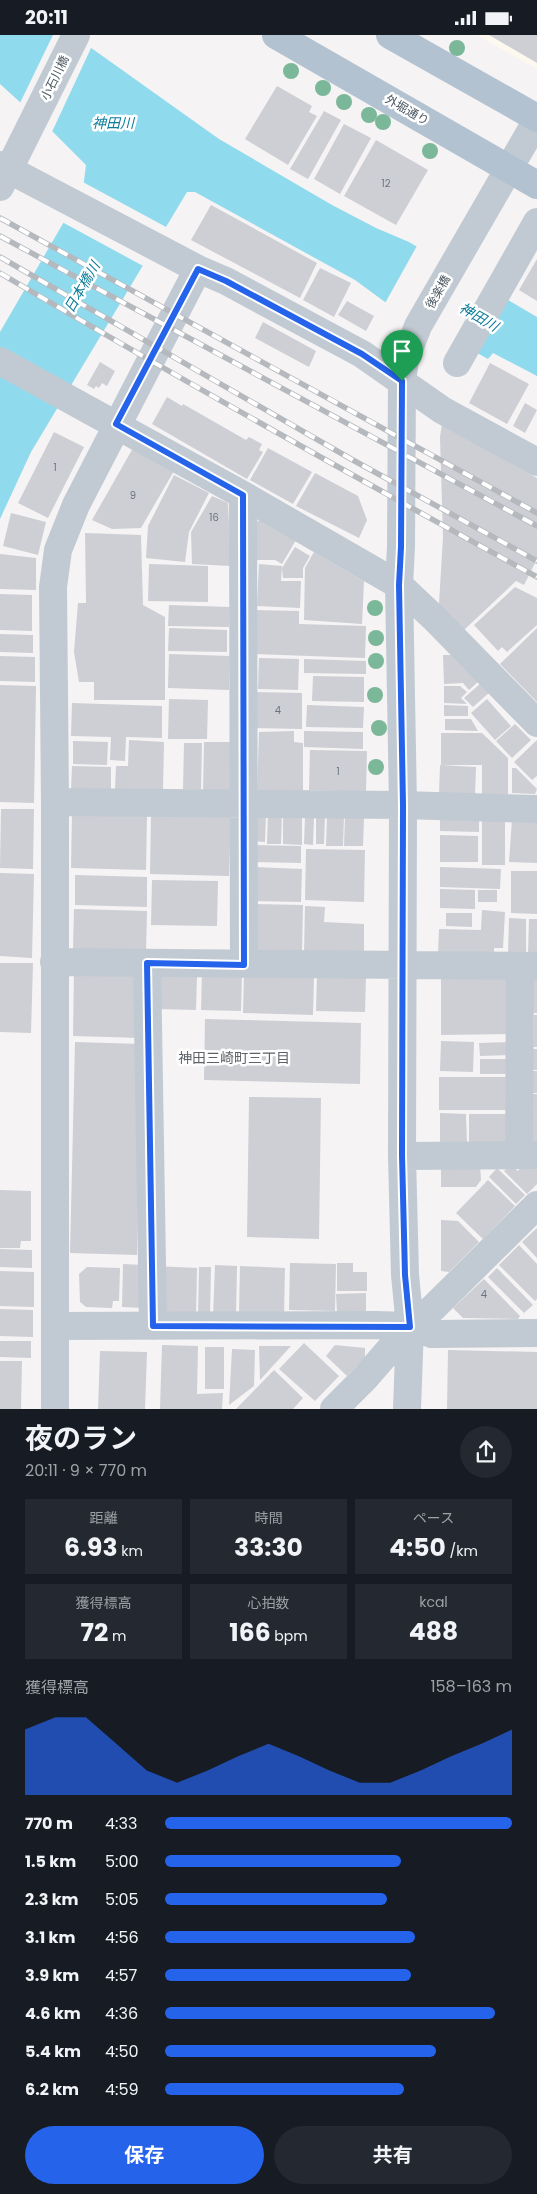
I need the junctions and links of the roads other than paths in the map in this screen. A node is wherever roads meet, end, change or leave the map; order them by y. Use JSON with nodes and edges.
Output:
{"nodes":[{"id":1,"x":76,"y":35,"type":"edge"},
{"id":2,"x":276,"y":35,"type":"edge"},
{"id":3,"x":390,"y":35,"type":"edge"},
{"id":4,"x":537,"y":119,"type":"edge"},
{"id":5,"x":508,"y":169,"type":"junction"},
{"id":6,"x":3,"y":174,"type":"edge"},
{"id":7,"x":537,"y":185,"type":"edge"},
{"id":8,"x":537,"y":222,"type":"edge"},
{"id":9,"x":198,"y":269,"type":"junction"},
{"id":10,"x":0,"y":361,"type":"edge"},
{"id":11,"x":457,"y":363,"type":"dead end"},
{"id":12,"x":402,"y":381,"type":"junction"},
{"id":13,"x":116,"y":424,"type":"junction"},
{"id":14,"x":537,"y":463,"type":"edge"},
{"id":15,"x":243,"y":495,"type":"junction"},
{"id":16,"x":399,"y":585,"type":"junction"},
{"id":17,"x":537,"y":723,"type":"edge"},
{"id":18,"x":55,"y":802,"type":"junction"},
{"id":19,"x":244,"y":805,"type":"junction"},
{"id":20,"x":403,"y":805,"type":"junction"},
{"id":21,"x":537,"y":809,"type":"edge"},
{"id":22,"x":54,"y":962,"type":"junction"},
{"id":23,"x":147,"y":963,"type":"junction"},
{"id":24,"x":244,"y":965,"type":"junction"},
{"id":25,"x":401,"y":965,"type":"junction"},
{"id":26,"x":528,"y":966,"type":"edge"},
{"id":27,"x":402,"y":1155,"type":"junction"},
{"id":28,"x":528,"y":1155,"type":"edge"},
{"id":29,"x":537,"y":1205,"type":"edge"},
{"id":30,"x":56,"y":1326,"type":"junction"},
{"id":31,"x":153,"y":1326,"type":"junction"},
{"id":32,"x":410,"y":1327,"type":"junction"},
{"id":33,"x":537,"y":1333,"type":"edge"},
{"id":34,"x":55,"y":1409,"type":"edge"},
{"id":35,"x":334,"y":1409,"type":"edge"},
{"id":36,"x":407,"y":1409,"type":"edge"}],
"edges":[{"from":1,"to":6,"type":"street","name":"小石川橋"},
{"from":2,"to":5,"type":"main road","name":"外堀通り"},
{"from":3,"to":4,"type":"main road"},
{"from":4,"to":5,"type":"street","name":"後楽橋"},
{"from":5,"to":7,"type":"main road","name":"外堀通り"},
{"from":5,"to":12,"type":"street","name":"後楽橋"},
{"from":6,"to":9,"type":"street"},
{"from":8,"to":11,"type":"street"},
{"from":9,"to":12,"type":"street"},
{"from":9,"to":13,"type":"street"},
{"from":10,"to":13,"type":"street"},
{"from":12,"to":14,"type":"street"},
{"from":12,"to":16,"type":"street","name":"後楽橋"},
{"from":13,"to":15,"type":"street"},
{"from":13,"to":18,"type":"street"},
{"from":15,"to":16,"type":"street"},
{"from":15,"to":19,"type":"street"},
{"from":16,"to":17,"type":"street"},
{"from":16,"to":20,"type":"street","name":"後楽橋"},
{"from":18,"to":19,"type":"street"},
{"from":18,"to":22,"type":"street"},
{"from":19,"to":20,"type":"street"},
{"from":19,"to":24,"type":"street"},
{"from":20,"to":21,"type":"street"},
{"from":20,"to":25,"type":"street","name":"後楽橋"},
{"from":22,"to":23,"type":"street"},
{"from":22,"to":30,"type":"street"},
{"from":23,"to":24,"type":"street"},
{"from":23,"to":31,"type":"street"},
{"from":24,"to":25,"type":"street"},
{"from":25,"to":26,"type":"street"},
{"from":25,"to":27,"type":"street","name":"後楽橋"},
{"from":26,"to":28,"type":"street"},
{"from":27,"to":28,"type":"street"},
{"from":27,"to":32,"type":"street","name":"後楽橋"},
{"from":29,"to":32,"type":"street"},
{"from":30,"to":31,"type":"street"},
{"from":30,"to":34,"type":"street"},
{"from":31,"to":32,"type":"street"},
{"from":32,"to":33,"type":"street"},
{"from":32,"to":35,"type":"street"},
{"from":32,"to":36,"type":"street","name":"後楽橋"}]}
